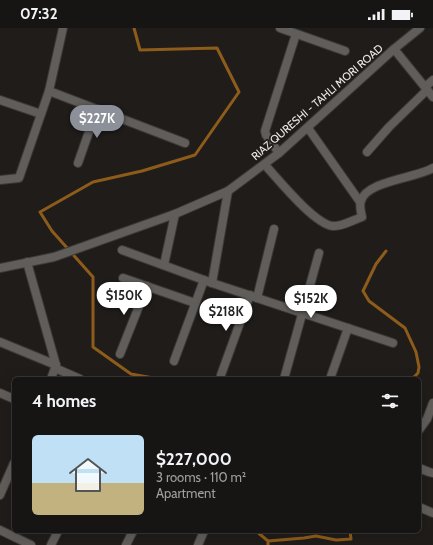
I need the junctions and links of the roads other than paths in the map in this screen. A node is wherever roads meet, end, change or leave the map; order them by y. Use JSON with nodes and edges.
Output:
{"nodes":[{"id":1,"x":63,"y":28,"type":"edge"},
{"id":2,"x":280,"y":28,"type":"edge"},
{"id":3,"x":420,"y":28,"type":"edge"},
{"id":4,"x":296,"y":34,"type":"junction"},
{"id":5,"x":394,"y":49,"type":"junction"},
{"id":6,"x":345,"y":51,"type":"dead end"},
{"id":7,"x":433,"y":80,"type":"edge"},
{"id":8,"x":426,"y":89,"type":"junction"},
{"id":9,"x":49,"y":91,"type":"junction"},
{"id":10,"x":433,"y":97,"type":"edge"},
{"id":11,"x":0,"y":100,"type":"edge"},
{"id":12,"x":97,"y":109,"type":"junction"},
{"id":13,"x":41,"y":114,"type":"junction"},
{"id":14,"x":308,"y":128,"type":"junction"},
{"id":15,"x":185,"y":143,"type":"dead end"},
{"id":16,"x":367,"y":152,"type":"dead end"},
{"id":17,"x":280,"y":153,"type":"junction"},
{"id":18,"x":78,"y":162,"type":"dead end"},
{"id":19,"x":265,"y":164,"type":"junction"},
{"id":20,"x":432,"y":171,"type":"edge"},
{"id":21,"x":0,"y":180,"type":"edge"},
{"id":22,"x":228,"y":191,"type":"junction"},
{"id":23,"x":360,"y":202,"type":"junction"},
{"id":24,"x":175,"y":214,"type":"junction"},
{"id":25,"x":274,"y":229,"type":"dead end"},
{"id":26,"x":122,"y":250,"type":"dead end"},
{"id":27,"x":319,"y":253,"type":"dead end"},
{"id":28,"x":27,"y":262,"type":"junction"},
{"id":29,"x":164,"y":265,"type":"junction"},
{"id":30,"x":0,"y":268,"type":"edge"},
{"id":31,"x":123,"y":278,"type":"dead end"},
{"id":32,"x":208,"y":281,"type":"junction"},
{"id":33,"x":147,"y":286,"type":"junction"},
{"id":34,"x":254,"y":297,"type":"junction"},
{"id":35,"x":195,"y":303,"type":"junction"},
{"id":36,"x":302,"y":313,"type":"junction"},
{"id":37,"x":348,"y":328,"type":"junction"},
{"id":38,"x":0,"y":342,"type":"edge"},
{"id":39,"x":393,"y":343,"type":"dead end"},
{"id":40,"x":120,"y":354,"type":"dead end"},
{"id":41,"x":174,"y":361,"type":"dead end"},
{"id":42,"x":55,"y":366,"type":"junction"},
{"id":43,"x":221,"y":375,"type":"dead end"},
{"id":44,"x":52,"y":377,"type":"edge"},
{"id":45,"x":76,"y":377,"type":"edge"},
{"id":46,"x":285,"y":377,"type":"edge"},
{"id":47,"x":331,"y":377,"type":"edge"},
{"id":48,"x":0,"y":392,"type":"edge"},
{"id":49,"x":12,"y":397,"type":"edge"},
{"id":50,"x":433,"y":403,"type":"edge"},
{"id":51,"x":421,"y":427,"type":"edge"},
{"id":52,"x":12,"y":466,"type":"edge"},
{"id":53,"x":421,"y":469,"type":"edge"},
{"id":54,"x":433,"y":473,"type":"edge"},
{"id":55,"x":3,"y":481,"type":"edge"},
{"id":56,"x":0,"y":495,"type":"edge"},
{"id":57,"x":421,"y":508,"type":"edge"},
{"id":58,"x":433,"y":513,"type":"edge"},
{"id":59,"x":0,"y":530,"type":"edge"},
{"id":60,"x":57,"y":533,"type":"edge"},
{"id":61,"x":131,"y":533,"type":"edge"},
{"id":62,"x":203,"y":533,"type":"edge"},
{"id":63,"x":31,"y":545,"type":"edge"},
{"id":64,"x":51,"y":545,"type":"edge"},
{"id":65,"x":126,"y":545,"type":"edge"},
{"id":66,"x":198,"y":545,"type":"edge"}],
"edges":[{"from":1,"to":9,"type":"street"},
{"from":2,"to":4,"type":"street"},
{"from":3,"to":5,"type":"street","name":"RIAZ QURESHI - TAHLI MORI ROAD"},
{"from":4,"to":6,"type":"street"},
{"from":4,"to":17,"type":"street"},
{"from":5,"to":8,"type":"street"},
{"from":5,"to":14,"type":"street","name":"RIAZ QURESHI - TAHLI MORI ROAD"},
{"from":7,"to":8,"type":"street"},
{"from":8,"to":10,"type":"street"},
{"from":8,"to":16,"type":"street"},
{"from":9,"to":12,"type":"street"},
{"from":9,"to":13,"type":"street"},
{"from":11,"to":13,"type":"street"},
{"from":12,"to":15,"type":"street"},
{"from":12,"to":18,"type":"street"},
{"from":13,"to":21,"type":"street"},
{"from":14,"to":17,"type":"street","name":"RIAZ QURESHI - TAHLI MORI ROAD"},
{"from":14,"to":23,"type":"street"},
{"from":17,"to":19,"type":"street","name":"RIAZ QURESHI - TAHLI MORI ROAD"},
{"from":19,"to":22,"type":"street","name":"RIAZ QURESHI - TAHLI MORI ROAD"},
{"from":19,"to":23,"type":"street"},
{"from":20,"to":23,"type":"street"},
{"from":22,"to":24,"type":"street","name":"RIAZ QURESHI - TAHLI MORI ROAD"},
{"from":22,"to":32,"type":"street"},
{"from":24,"to":28,"type":"street","name":"RIAZ QURESHI - TAHLI MORI ROAD"},
{"from":24,"to":29,"type":"street"},
{"from":25,"to":34,"type":"street"},
{"from":26,"to":29,"type":"street"},
{"from":27,"to":36,"type":"street"},
{"from":28,"to":30,"type":"street","name":"RIAZ QURESHI - TAHLI MORI ROAD"},
{"from":28,"to":42,"type":"street"},
{"from":29,"to":32,"type":"street"},
{"from":31,"to":33,"type":"street"},
{"from":32,"to":34,"type":"street"},
{"from":32,"to":35,"type":"street"},
{"from":33,"to":35,"type":"street"},
{"from":33,"to":40,"type":"street"},
{"from":34,"to":36,"type":"street"},
{"from":34,"to":43,"type":"street"},
{"from":35,"to":41,"type":"street"},
{"from":36,"to":37,"type":"street"},
{"from":36,"to":46,"type":"street"},
{"from":37,"to":39,"type":"street"},
{"from":37,"to":47,"type":"street"},
{"from":38,"to":42,"type":"street"},
{"from":42,"to":44,"type":"street"},
{"from":42,"to":45,"type":"street"},
{"from":48,"to":49,"type":"street"},
{"from":50,"to":51,"type":"street"},
{"from":52,"to":55,"type":"street"},
{"from":53,"to":54,"type":"street"},
{"from":55,"to":56,"type":"street"},
{"from":57,"to":58,"type":"street"},
{"from":59,"to":63,"type":"street"},
{"from":60,"to":64,"type":"street"},
{"from":61,"to":65,"type":"street"},
{"from":62,"to":66,"type":"street"}]}
